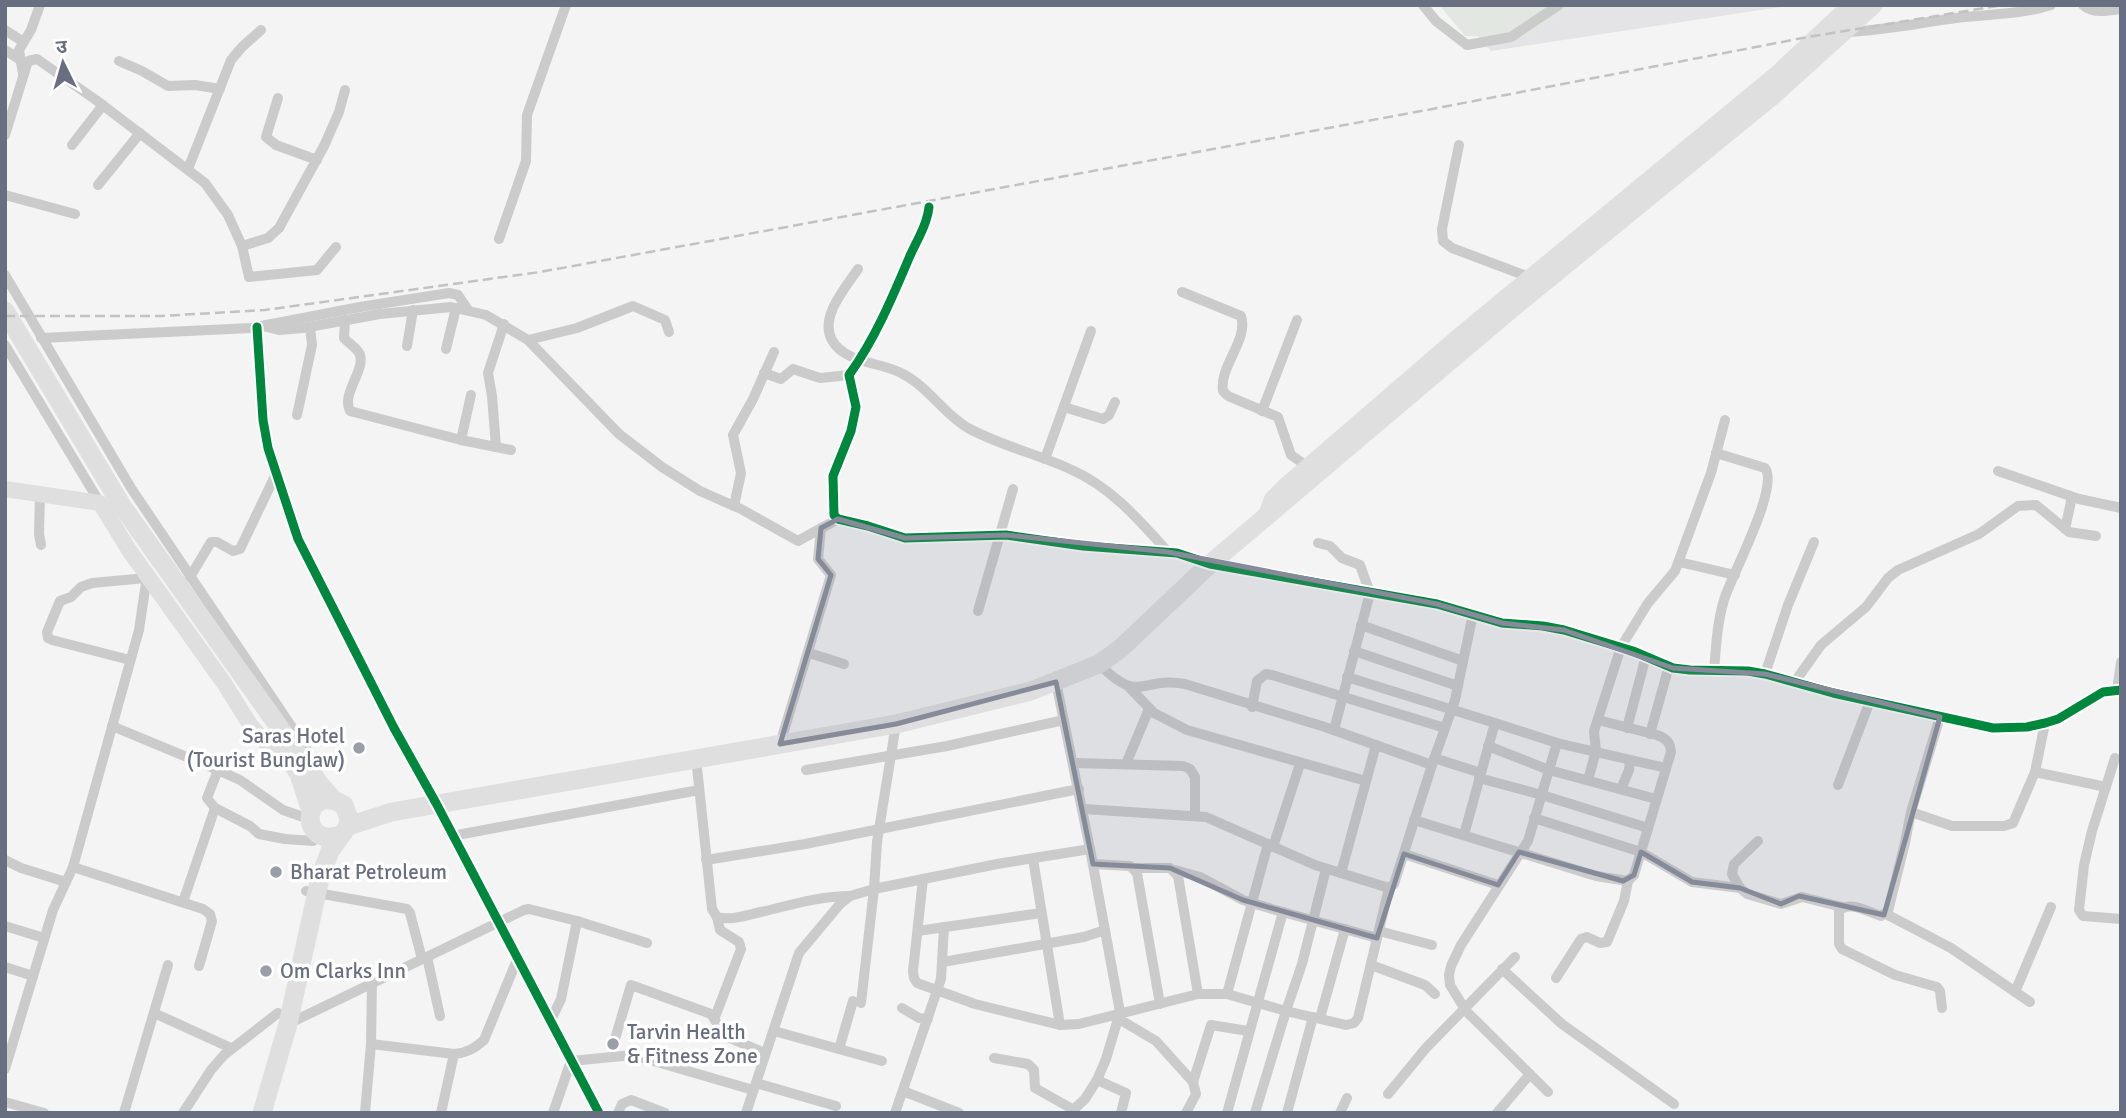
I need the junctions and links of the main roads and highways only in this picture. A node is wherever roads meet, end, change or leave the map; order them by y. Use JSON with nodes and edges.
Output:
{"nodes":[{"id":1,"x":1873,"y":5,"type":"edge"},
{"id":2,"x":5,"y":311,"type":"edge"},
{"id":3,"x":10,"y":338,"type":"edge"},
{"id":4,"x":112,"y":496,"type":"junction"},
{"id":5,"x":333,"y":797,"type":"junction"},
{"id":6,"x":392,"y":812,"type":"junction"},
{"id":7,"x":312,"y":825,"type":"junction"},
{"id":8,"x":344,"y":831,"type":"junction"},
{"id":9,"x":311,"y":892,"type":"junction"},
{"id":10,"x":283,"y":1019,"type":"junction"},
{"id":11,"x":249,"y":1113,"type":"edge"},
{"id":12,"x":262,"y":1113,"type":"edge"}],
"edges":[{"from":1,"to":6,"type":"highway"},
{"from":2,"to":3,"type":"highway"},
{"from":3,"to":4,"type":"highway"},
{"from":4,"to":5,"type":"highway"},
{"from":4,"to":7,"type":"highway"},
{"from":5,"to":6,"type":"highway"},
{"from":5,"to":7,"type":"highway"},
{"from":5,"to":8,"type":"highway"},
{"from":6,"to":8,"type":"highway"},
{"from":7,"to":8,"type":"highway"},
{"from":7,"to":9,"type":"highway"},
{"from":8,"to":9,"type":"highway"},
{"from":9,"to":10,"type":"highway"},
{"from":10,"to":11,"type":"highway"},
{"from":10,"to":12,"type":"highway"}]}
